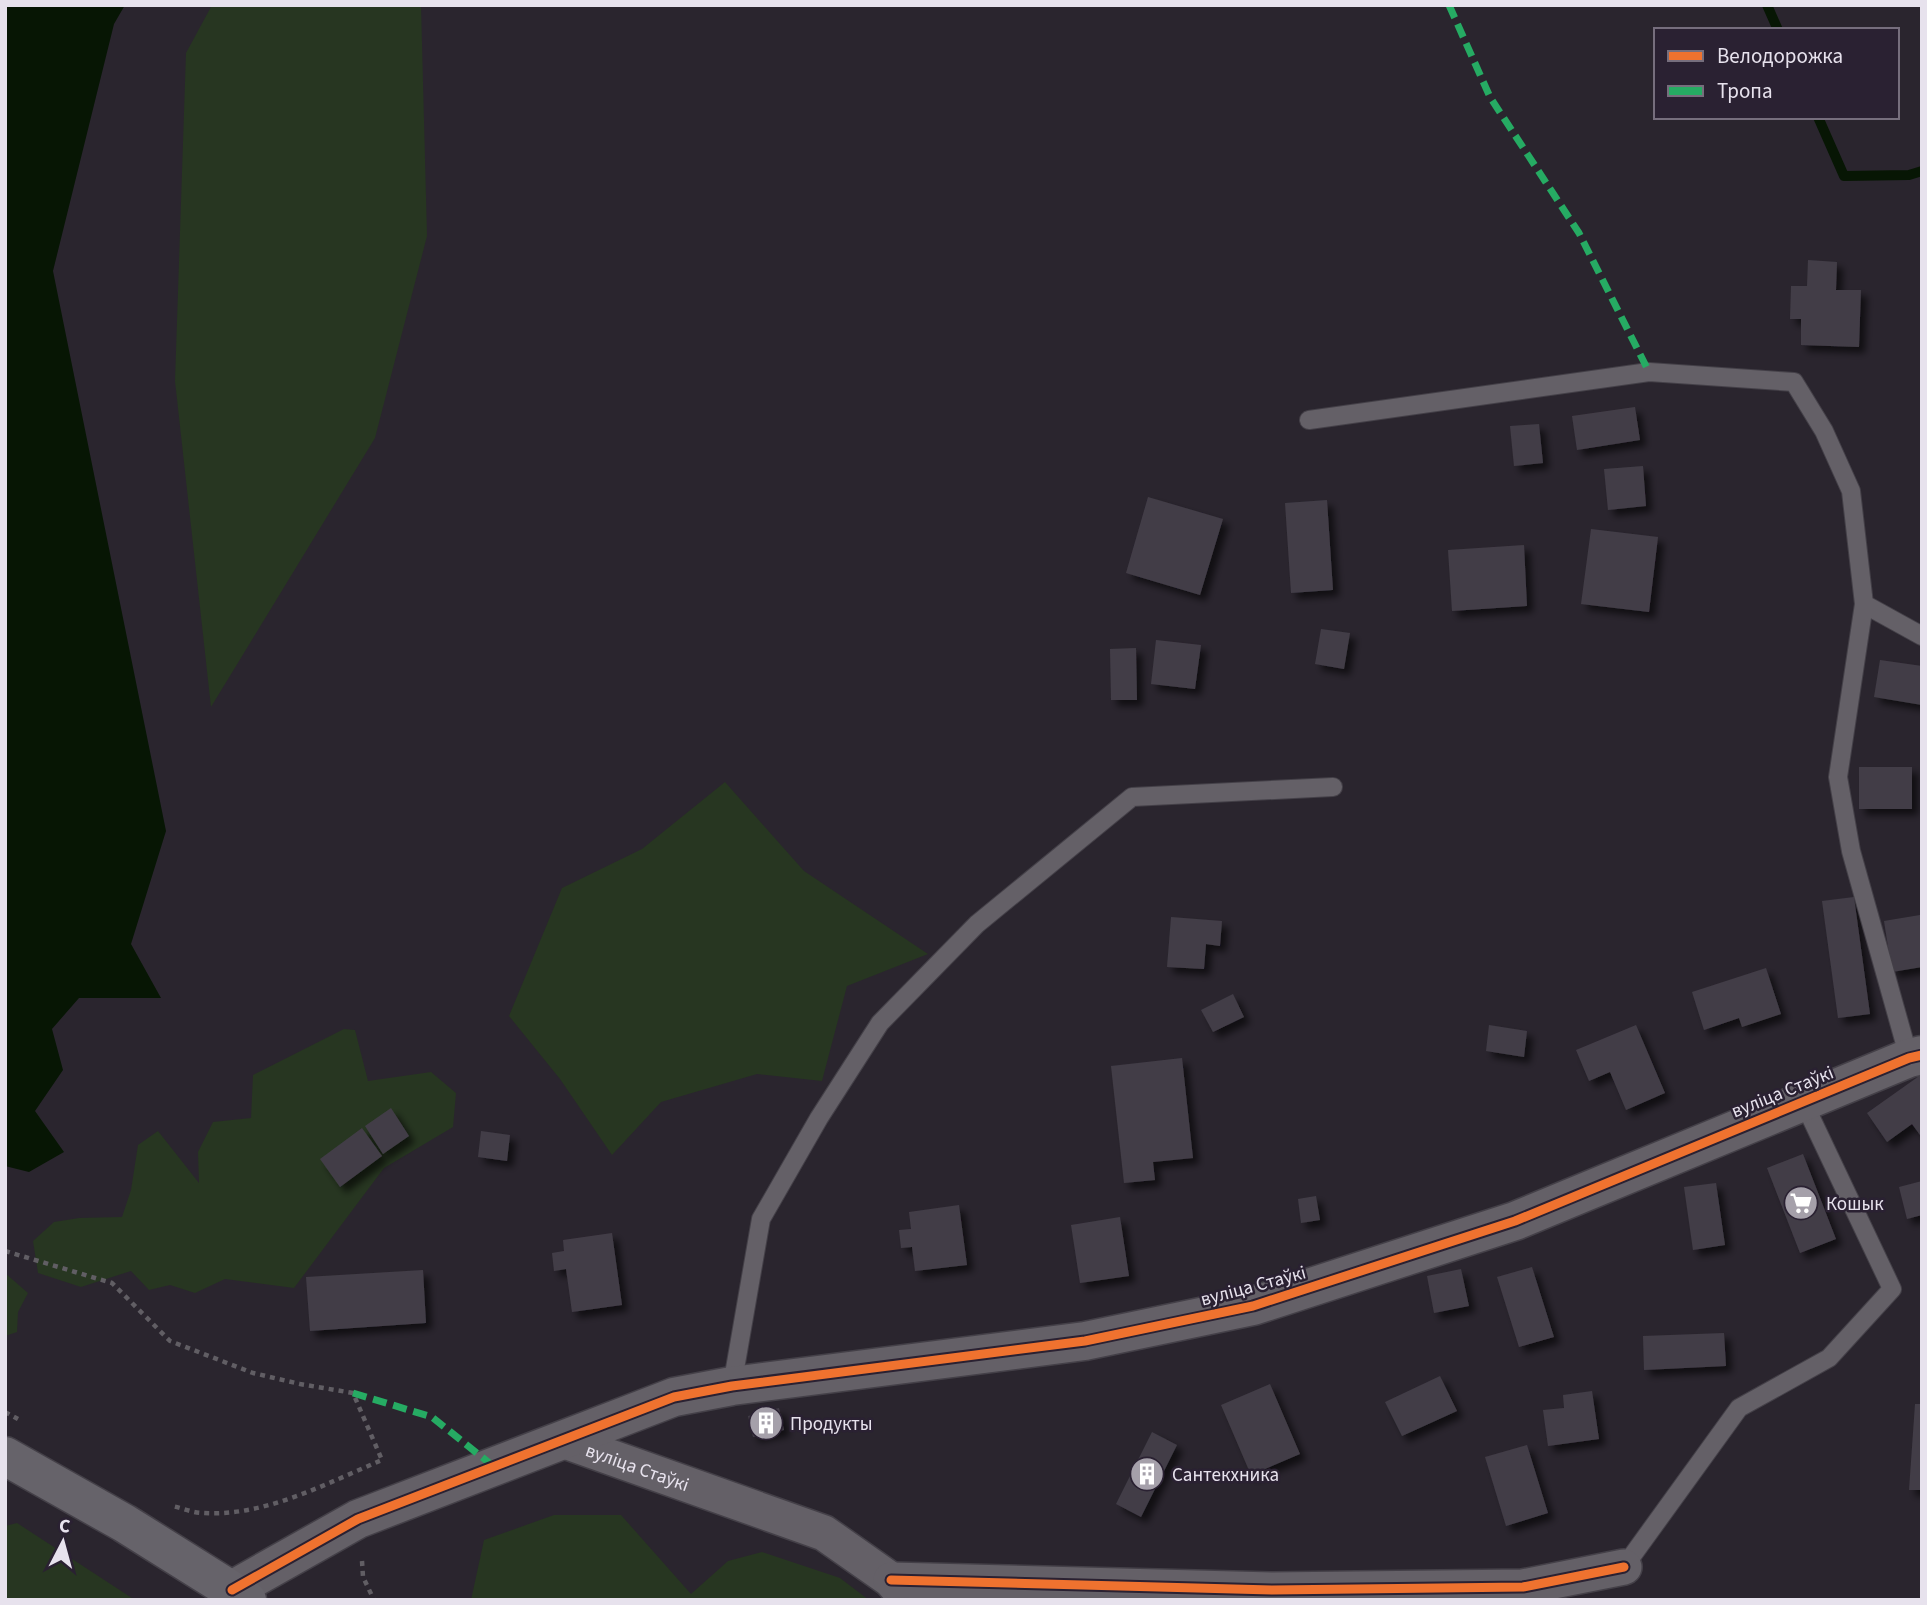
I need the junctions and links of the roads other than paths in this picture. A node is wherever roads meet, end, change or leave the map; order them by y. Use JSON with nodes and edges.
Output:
{"nodes":[{"id":1,"x":1309,"y":420,"type":"dead end"},
{"id":2,"x":1864,"y":604,"type":"junction"},
{"id":3,"x":1922,"y":636,"type":"edge"},
{"id":4,"x":1334,"y":786,"type":"dead end"},
{"id":5,"x":1916,"y":1057,"type":"edge"},
{"id":6,"x":1803,"y":1101,"type":"junction"},
{"id":7,"x":732,"y":1386,"type":"junction"},
{"id":8,"x":565,"y":1441,"type":"junction"},
{"id":9,"x":5,"y":1456,"type":"edge"},
{"id":10,"x":1624,"y":1567,"type":"joint"},
{"id":11,"x":900,"y":1590,"type":"edge"},
{"id":12,"x":239,"y":1595,"type":"edge"}],
"edges":[{"from":1,"to":2,"type":"lane"},
{"from":2,"to":3,"type":"lane"},
{"from":2,"to":5,"type":"lane"},
{"from":4,"to":7,"type":"lane"},
{"from":5,"to":6,"type":"street","name":"вуліца Стаўкі"},
{"from":6,"to":7,"type":"street","name":"вуліца Стаўкі"},
{"from":6,"to":10,"type":"lane"},
{"from":7,"to":8,"type":"street","name":"вуліца Стаўкі"},
{"from":8,"to":11,"type":"street","name":"вуліца Стаўкі"},
{"from":8,"to":12,"type":"street"},
{"from":9,"to":12,"type":"main road"},
{"from":10,"to":11,"type":"street","name":"вуліца Стаўкі"}]}
